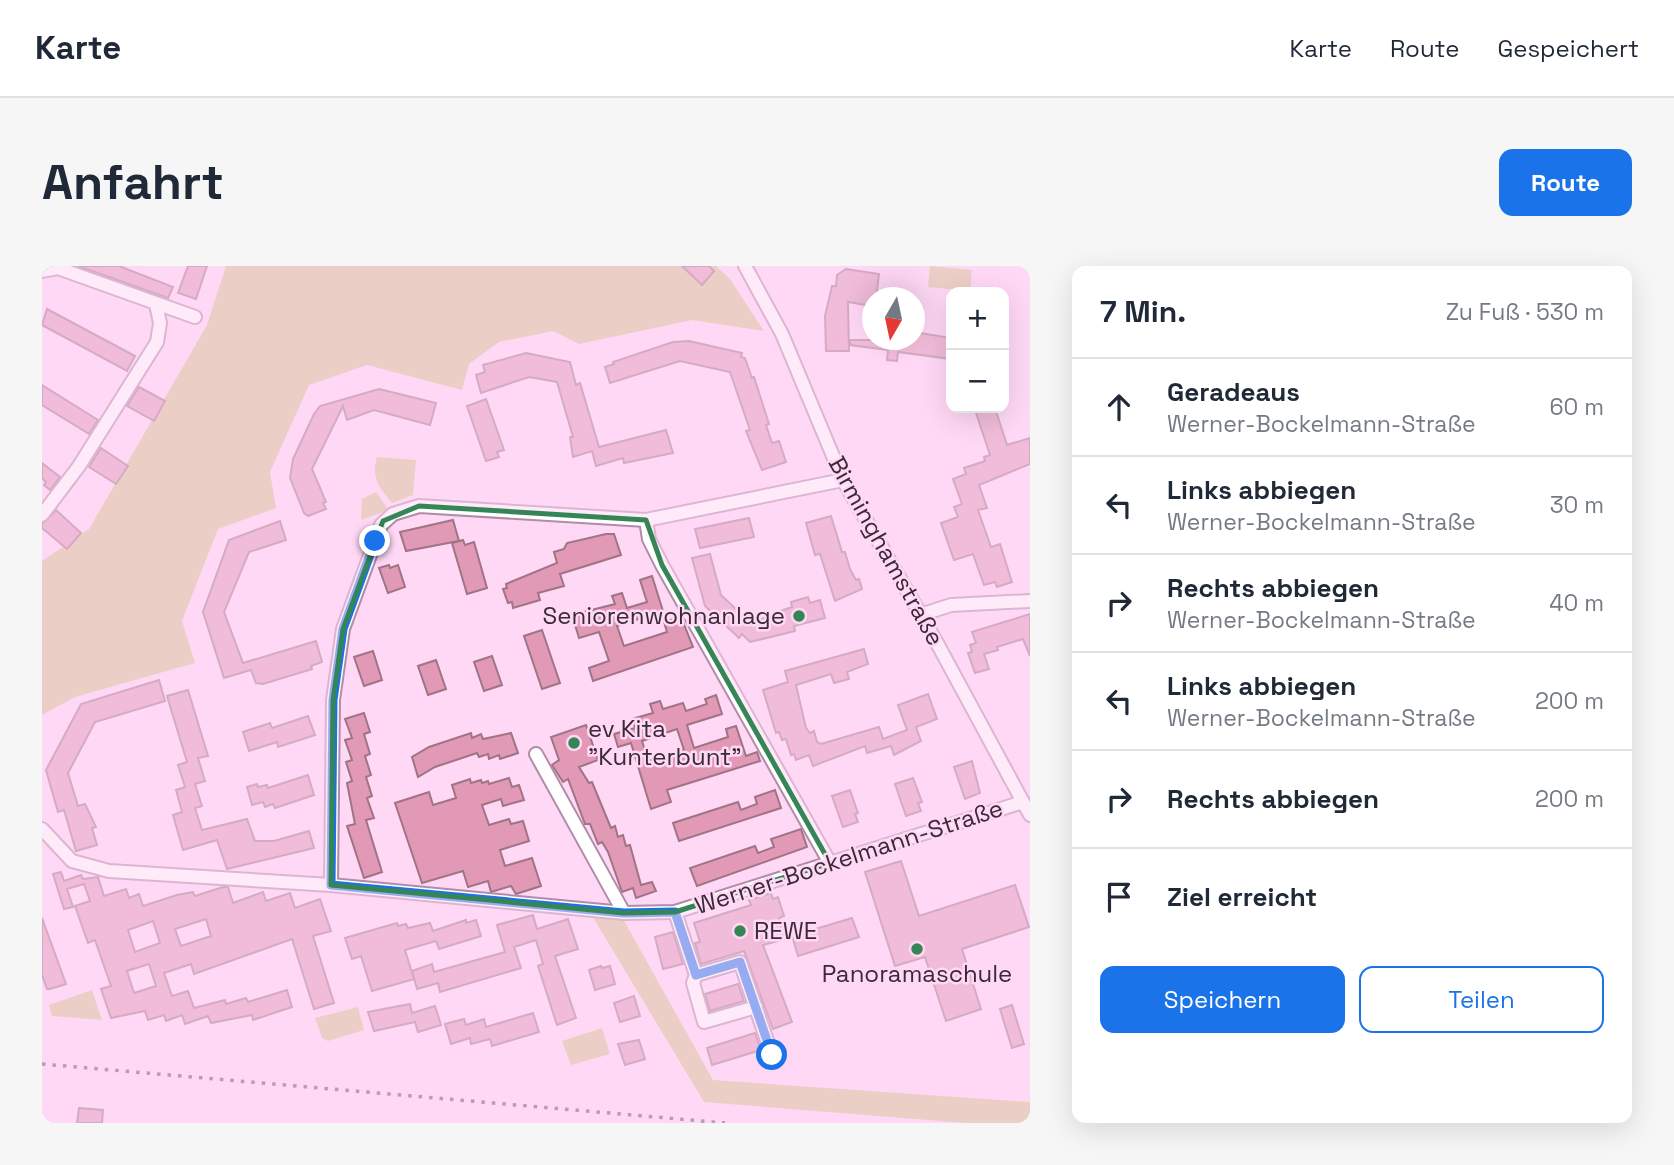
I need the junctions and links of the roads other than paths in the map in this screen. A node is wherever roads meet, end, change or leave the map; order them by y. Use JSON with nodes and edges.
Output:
{"nodes":[{"id":1,"x":735,"y":266,"type":"edge"},
{"id":2,"x":744,"y":266,"type":"edge"},
{"id":3,"x":42,"y":271,"type":"edge"},
{"id":4,"x":752,"y":283,"type":"junction"},
{"id":5,"x":156,"y":304,"type":"junction"},
{"id":6,"x":195,"y":317,"type":"dead end"},
{"id":7,"x":843,"y":480,"type":"junction"},
{"id":8,"x":42,"y":515,"type":"edge"},
{"id":9,"x":646,"y":520,"type":"junction"},
{"id":10,"x":1030,"y":601,"type":"edge"},
{"id":11,"x":920,"y":615,"type":"junction"},
{"id":12,"x":536,"y":754,"type":"dead end"},
{"id":13,"x":1023,"y":802,"type":"junction"},
{"id":14,"x":1030,"y":815,"type":"edge"},
{"id":15,"x":42,"y":829,"type":"edge"},
{"id":16,"x":830,"y":863,"type":"junction"},
{"id":17,"x":331,"y":885,"type":"junction"},
{"id":18,"x":675,"y":912,"type":"junction"},
{"id":19,"x":624,"y":913,"type":"junction"},
{"id":20,"x":696,"y":975,"type":"junction"},
{"id":21,"x":755,"y":1006,"type":"junction"},
{"id":22,"x":772,"y":1055,"type":"dead end"}],
"edges":[{"from":1,"to":4,"type":"street","name":"Birminghamstraße"},
{"from":2,"to":4,"type":"street","name":"Birminghamstraße"},
{"from":3,"to":5,"type":"street"},
{"from":4,"to":7,"type":"street","name":"Birminghamstraße"},
{"from":5,"to":6,"type":"street"},
{"from":5,"to":8,"type":"street"},
{"from":7,"to":9,"type":"street"},
{"from":7,"to":11,"type":"street","name":"Birminghamstraße"},
{"from":9,"to":16,"type":"street"},
{"from":9,"to":17,"type":"street"},
{"from":10,"to":11,"type":"street"},
{"from":11,"to":13,"type":"street","name":"Birminghamstraße"},
{"from":12,"to":19,"type":"street"},
{"from":13,"to":14,"type":"street","name":"Birminghamstraße"},
{"from":13,"to":16,"type":"street","name":"Werner-Bockelmann-Straße"},
{"from":15,"to":17,"type":"street","name":"Werner-Bockelmann-Straße"},
{"from":16,"to":18,"type":"street","name":"Werner-Bockelmann-Straße"},
{"from":17,"to":19,"type":"street","name":"Werner-Bockelmann-Straße"},
{"from":18,"to":19,"type":"street","name":"Werner-Bockelmann-Straße"},
{"from":18,"to":20,"type":"street","name":"Werner-Bockelmann-Straße"},
{"from":20,"to":21,"type":"street"},
{"from":20,"to":21,"type":"street","name":"Werner-Bockelmann-Straße"},
{"from":21,"to":22,"type":"street"}]}
